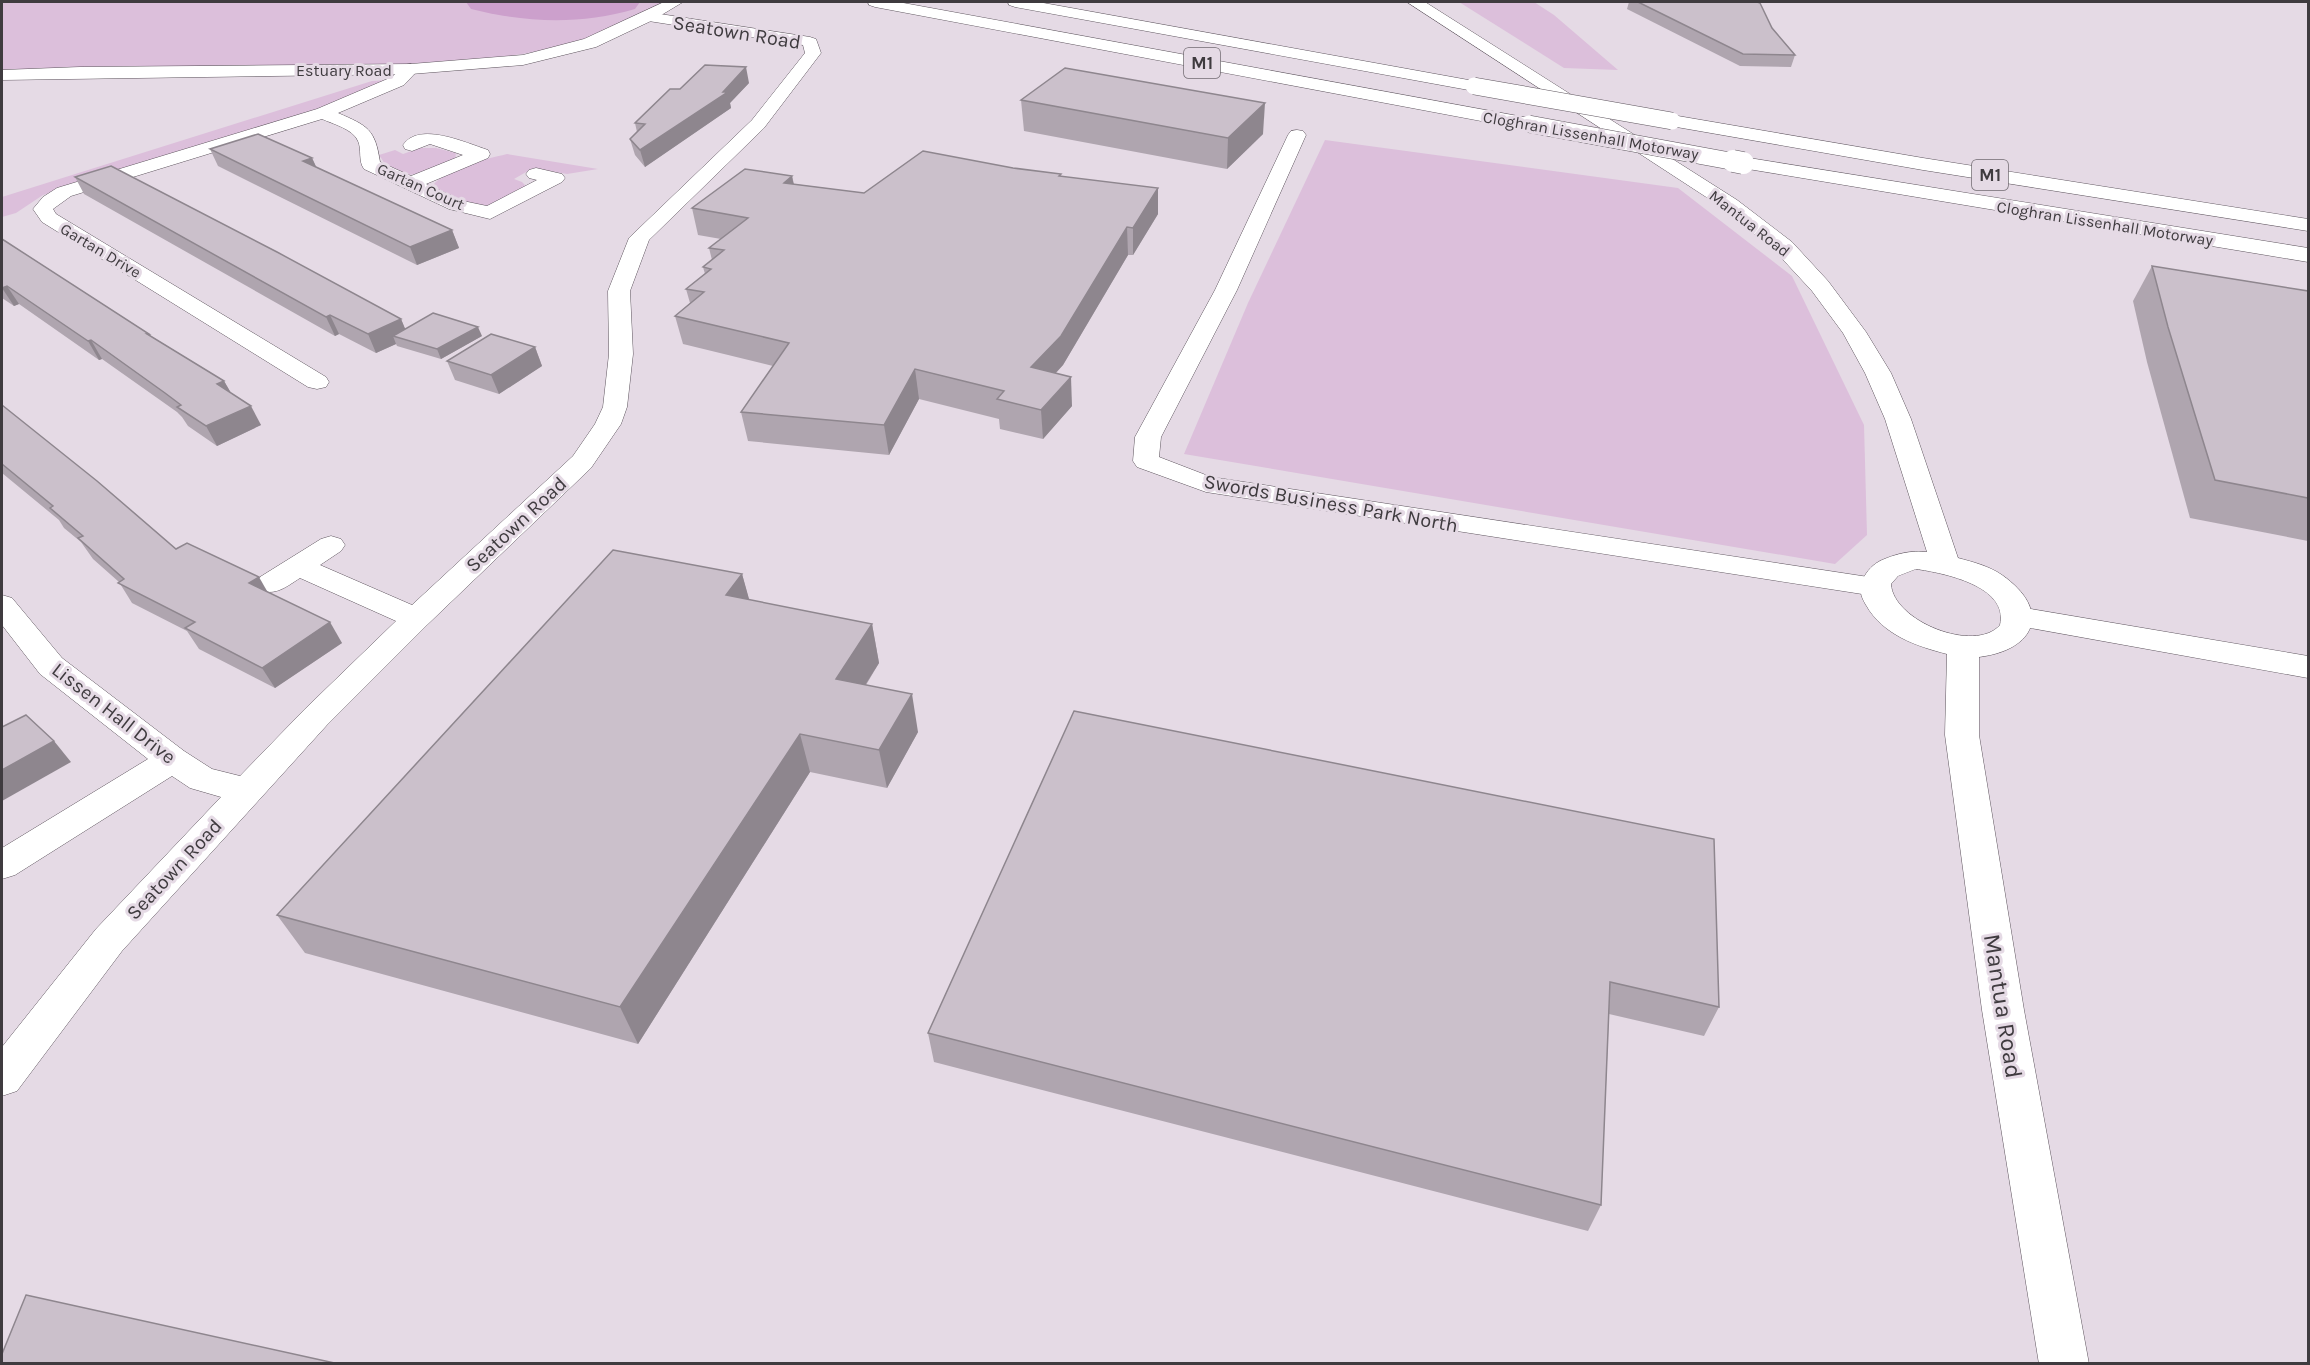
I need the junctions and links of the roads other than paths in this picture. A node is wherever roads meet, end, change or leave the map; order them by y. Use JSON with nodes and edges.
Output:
{"nodes":[{"id":1,"x":675,"y":2,"type":"edge"},
{"id":2,"x":875,"y":2,"type":"edge"},
{"id":3,"x":1015,"y":2,"type":"edge"},
{"id":4,"x":1416,"y":2,"type":"edge"},
{"id":5,"x":647,"y":17,"type":"junction"},
{"id":6,"x":411,"y":69,"type":"junction"},
{"id":7,"x":2,"y":75,"type":"edge"},
{"id":8,"x":323,"y":113,"type":"junction"},
{"id":9,"x":1297,"y":135,"type":"dead end"},
{"id":10,"x":412,"y":145,"type":"dead end"},
{"id":11,"x":536,"y":174,"type":"dead end"},
{"id":12,"x":411,"y":183,"type":"junction"},
{"id":13,"x":2308,"y":225,"type":"edge"},
{"id":14,"x":2308,"y":255,"type":"edge"},
{"id":15,"x":317,"y":382,"type":"dead end"},
{"id":16,"x":332,"y":545,"type":"dead end"},
{"id":17,"x":1945,"y":563,"type":"junction"},
{"id":18,"x":299,"y":566,"type":"junction"},
{"id":19,"x":270,"y":584,"type":"dead end"},
{"id":20,"x":1875,"y":587,"type":"junction"},
{"id":21,"x":2,"y":605,"type":"edge"},
{"id":22,"x":2019,"y":617,"type":"junction"},
{"id":23,"x":416,"y":618,"type":"junction"},
{"id":24,"x":1963,"y":646,"type":"junction"},
{"id":25,"x":2308,"y":667,"type":"edge"},
{"id":26,"x":172,"y":760,"type":"junction"},
{"id":27,"x":247,"y":791,"type":"junction"},
{"id":28,"x":2,"y":865,"type":"edge"},
{"id":29,"x":2,"y":1078,"type":"edge"},
{"id":30,"x":2064,"y":1364,"type":"edge"}],
"edges":[{"from":1,"to":5,"type":"main road","name":"Estuary Road"},
{"from":2,"to":14,"type":"main road","name":"Cloghran Lissenhall Motorway","number":"M1","bridge":true},
{"from":3,"to":13,"type":"main road","name":"Cloghran Lissenhall Motorway","number":"M1","bridge":true},
{"from":4,"to":17,"type":"main road","name":"Mantua Road"},
{"from":5,"to":6,"type":"main road","name":"Estuary Road"},
{"from":5,"to":23,"type":"street","name":"Seatown Road"},
{"from":6,"to":7,"type":"main road","name":"Estuary Road"},
{"from":6,"to":8,"type":"street","name":"Gartan Drive"},
{"from":8,"to":12,"type":"street","name":"Gartan Court"},
{"from":8,"to":15,"type":"street","name":"Gartan Drive"},
{"from":9,"to":20,"type":"street","name":"Swords Business Park North"},
{"from":10,"to":12,"type":"street"},
{"from":11,"to":12,"type":"street","name":"Gartan Court"},
{"from":16,"to":18,"type":"street"},
{"from":17,"to":20,"type":"main road"},
{"from":17,"to":22,"type":"main road"},
{"from":18,"to":19,"type":"street"},
{"from":18,"to":23,"type":"street"},
{"from":20,"to":24,"type":"main road"},
{"from":21,"to":26,"type":"street","name":"Lissen Hall Drive"},
{"from":22,"to":24,"type":"main road"},
{"from":22,"to":25,"type":"street"},
{"from":23,"to":27,"type":"street","name":"Seatown Road"},
{"from":24,"to":30,"type":"main road","name":"Mantua Road"},
{"from":26,"to":27,"type":"street","name":"Lissen Hall Drive"},
{"from":26,"to":28,"type":"street"},
{"from":27,"to":29,"type":"street","name":"Seatown Road"}]}
